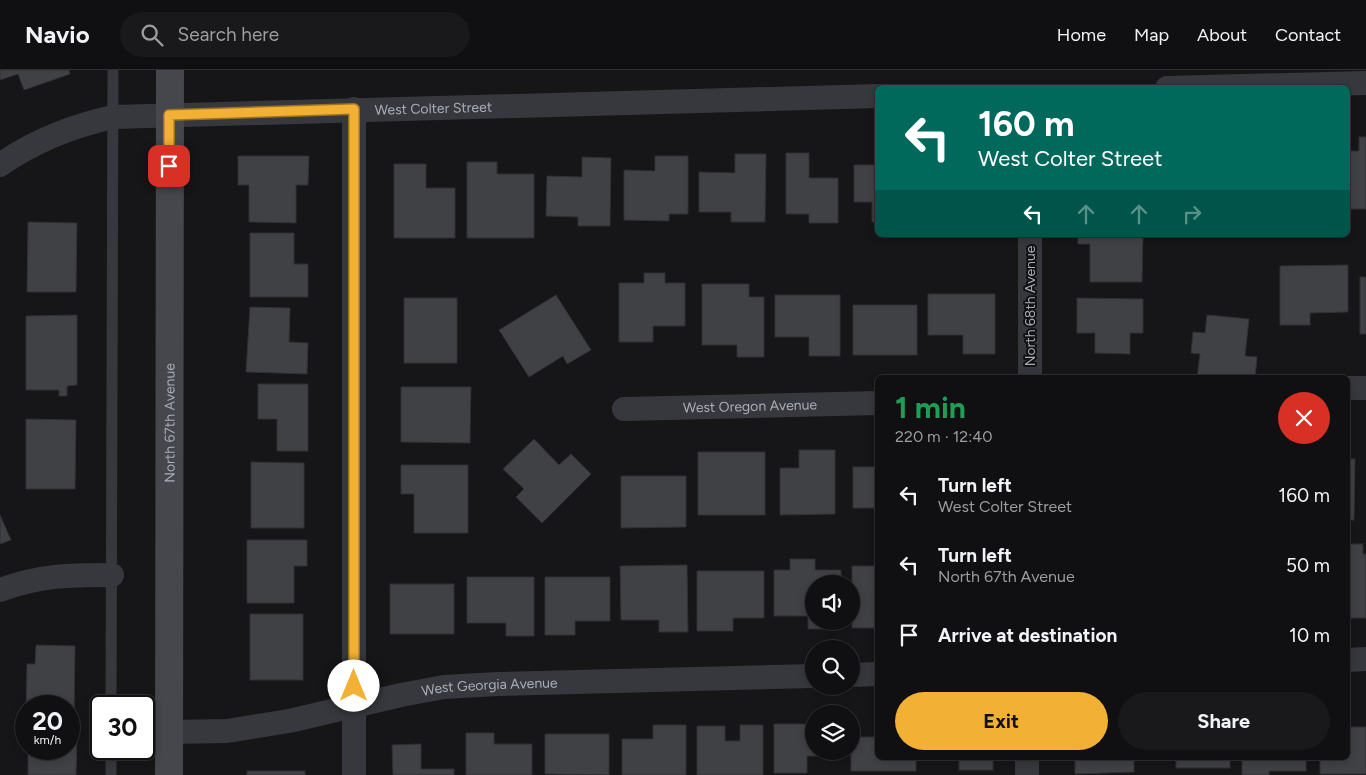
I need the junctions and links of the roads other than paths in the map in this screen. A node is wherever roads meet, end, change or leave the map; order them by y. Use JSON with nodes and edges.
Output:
{"nodes":[{"id":1,"x":113,"y":70,"type":"edge"},
{"id":2,"x":170,"y":70,"type":"edge"},
{"id":3,"x":1366,"y":83,"type":"edge"},
{"id":4,"x":1286,"y":85,"type":"edge"},
{"id":5,"x":875,"y":96,"type":"edge"},
{"id":6,"x":354,"y":109,"type":"junction"},
{"id":7,"x":169,"y":115,"type":"junction"},
{"id":8,"x":113,"y":117,"type":"junction"},
{"id":9,"x":0,"y":165,"type":"edge"},
{"id":10,"x":1030,"y":237,"type":"edge"},
{"id":11,"x":1030,"y":375,"type":"edge"},
{"id":12,"x":1350,"y":388,"type":"edge"},
{"id":13,"x":1366,"y":388,"type":"edge"},
{"id":14,"x":875,"y":403,"type":"edge"},
{"id":15,"x":624,"y":409,"type":"dead end"},
{"id":16,"x":112,"y":576,"type":"junction"},
{"id":17,"x":0,"y":590,"type":"edge"},
{"id":18,"x":1366,"y":659,"type":"edge"},
{"id":19,"x":1350,"y":660,"type":"edge"},
{"id":20,"x":875,"y":674,"type":"edge"},
{"id":21,"x":860,"y":675,"type":"edge"},
{"id":22,"x":805,"y":676,"type":"edge"},
{"id":23,"x":111,"y":695,"type":"edge"},
{"id":24,"x":354,"y":706,"type":"junction"},
{"id":25,"x":169,"y":732,"type":"junction"},
{"id":26,"x":111,"y":760,"type":"edge"},
{"id":27,"x":1027,"y":760,"type":"edge"},
{"id":28,"x":110,"y":775,"type":"edge"},
{"id":29,"x":168,"y":775,"type":"edge"},
{"id":30,"x":354,"y":775,"type":"edge"},
{"id":31,"x":1027,"y":775,"type":"edge"}],
"edges":[{"from":1,"to":8,"type":"lane"},
{"from":2,"to":7,"type":"main road","name":"North 67th Avenue"},
{"from":3,"to":4,"type":"street"},
{"from":5,"to":6,"type":"street","name":"West Colter Street"},
{"from":6,"to":7,"type":"street","name":"West Colter Street"},
{"from":6,"to":24,"type":"street"},
{"from":7,"to":8,"type":"street","name":"West Colter Street"},
{"from":7,"to":25,"type":"main road","name":"North 67th Avenue"},
{"from":8,"to":9,"type":"street","name":"West Colter Street"},
{"from":8,"to":16,"type":"lane"},
{"from":10,"to":11,"type":"street","name":"North 68th Avenue"},
{"from":12,"to":13,"type":"street"},
{"from":14,"to":15,"type":"street","name":"West Oregon Avenue"},
{"from":16,"to":17,"type":"street"},
{"from":16,"to":23,"type":"lane"},
{"from":18,"to":19,"type":"street"},
{"from":20,"to":21,"type":"street"},
{"from":22,"to":24,"type":"street","name":"West Georgia Avenue"},
{"from":24,"to":25,"type":"street","name":"West Georgia Avenue"},
{"from":24,"to":30,"type":"street"},
{"from":25,"to":29,"type":"main road","name":"North 67th Avenue"},
{"from":26,"to":28,"type":"lane"},
{"from":27,"to":31,"type":"street"}]}
